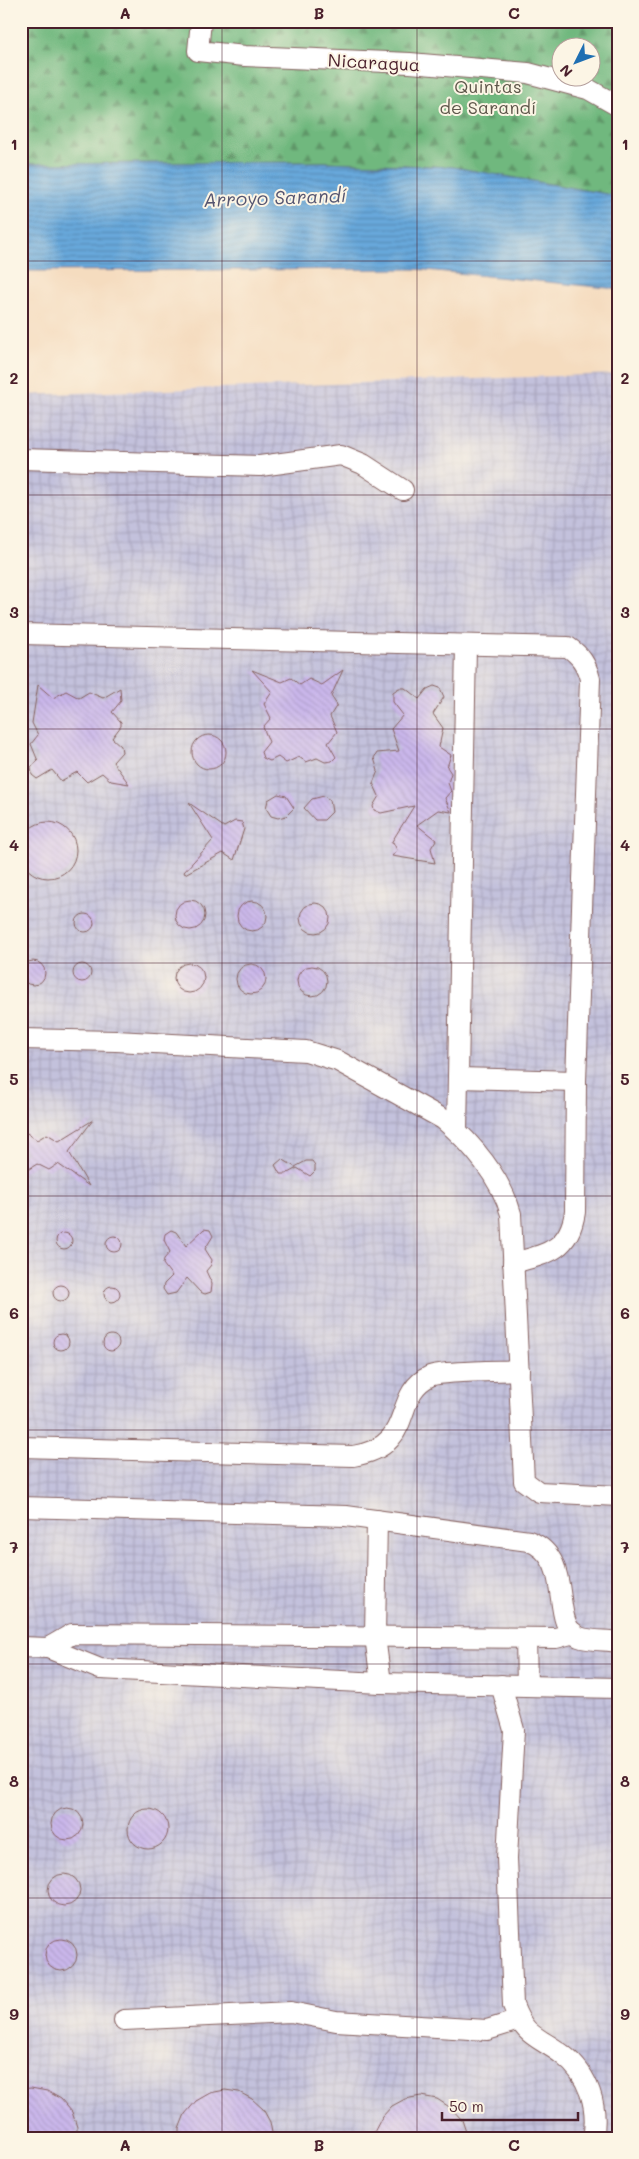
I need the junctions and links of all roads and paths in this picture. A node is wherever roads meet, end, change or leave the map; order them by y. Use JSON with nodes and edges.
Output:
{"nodes":[{"id":1,"x":201,"y":21,"type":"edge"},
{"id":2,"x":618,"y":106,"type":"edge"},
{"id":3,"x":21,"y":459,"type":"edge"},
{"id":4,"x":403,"y":490,"type":"dead end"},
{"id":5,"x":21,"y":634,"type":"edge"},
{"id":6,"x":466,"y":646,"type":"junction"},
{"id":7,"x":21,"y":1038,"type":"edge"},
{"id":8,"x":458,"y":1078,"type":"junction"},
{"id":9,"x":576,"y":1081,"type":"junction"},
{"id":10,"x":457,"y":1130,"type":"junction"},
{"id":11,"x":513,"y":1263,"type":"junction"},
{"id":12,"x":519,"y":1370,"type":"junction"},
{"id":13,"x":21,"y":1447,"type":"edge"},
{"id":14,"x":618,"y":1496,"type":"edge"},
{"id":15,"x":21,"y":1507,"type":"edge"},
{"id":16,"x":376,"y":1520,"type":"junction"},
{"id":17,"x":574,"y":1633,"type":"junction"},
{"id":18,"x":375,"y":1636,"type":"junction"},
{"id":19,"x":526,"y":1638,"type":"junction"},
{"id":20,"x":618,"y":1642,"type":"edge"},
{"id":21,"x":21,"y":1647,"type":"edge"},
{"id":22,"x":48,"y":1648,"type":"junction"},
{"id":23,"x":381,"y":1683,"type":"junction"},
{"id":24,"x":501,"y":1685,"type":"junction"},
{"id":25,"x":527,"y":1686,"type":"junction"},
{"id":26,"x":618,"y":1688,"type":"edge"},
{"id":27,"x":124,"y":2020,"type":"dead end"},
{"id":28,"x":519,"y":2020,"type":"junction"},
{"id":29,"x":593,"y":2138,"type":"edge"}],
"edges":[{"from":1,"to":2,"type":"street","name":"Nicaragua"},
{"from":3,"to":4,"type":"street"},
{"from":5,"to":6,"type":"street"},
{"from":6,"to":8,"type":"street"},
{"from":6,"to":9,"type":"street"},
{"from":7,"to":10,"type":"street"},
{"from":8,"to":9,"type":"street"},
{"from":8,"to":10,"type":"street"},
{"from":9,"to":11,"type":"street"},
{"from":10,"to":11,"type":"street"},
{"from":11,"to":12,"type":"street"},
{"from":12,"to":13,"type":"street"},
{"from":12,"to":14,"type":"street"},
{"from":15,"to":16,"type":"street"},
{"from":16,"to":17,"type":"street"},
{"from":16,"to":18,"type":"street"},
{"from":17,"to":19,"type":"street"},
{"from":17,"to":20,"type":"street"},
{"from":18,"to":19,"type":"street"},
{"from":18,"to":22,"type":"street"},
{"from":18,"to":23,"type":"street"},
{"from":19,"to":25,"type":"street"},
{"from":21,"to":22,"type":"street"},
{"from":22,"to":23,"type":"street"},
{"from":23,"to":24,"type":"street"},
{"from":24,"to":25,"type":"street"},
{"from":24,"to":28,"type":"street"},
{"from":25,"to":26,"type":"street"},
{"from":27,"to":28,"type":"street"},
{"from":28,"to":29,"type":"street"}]}
